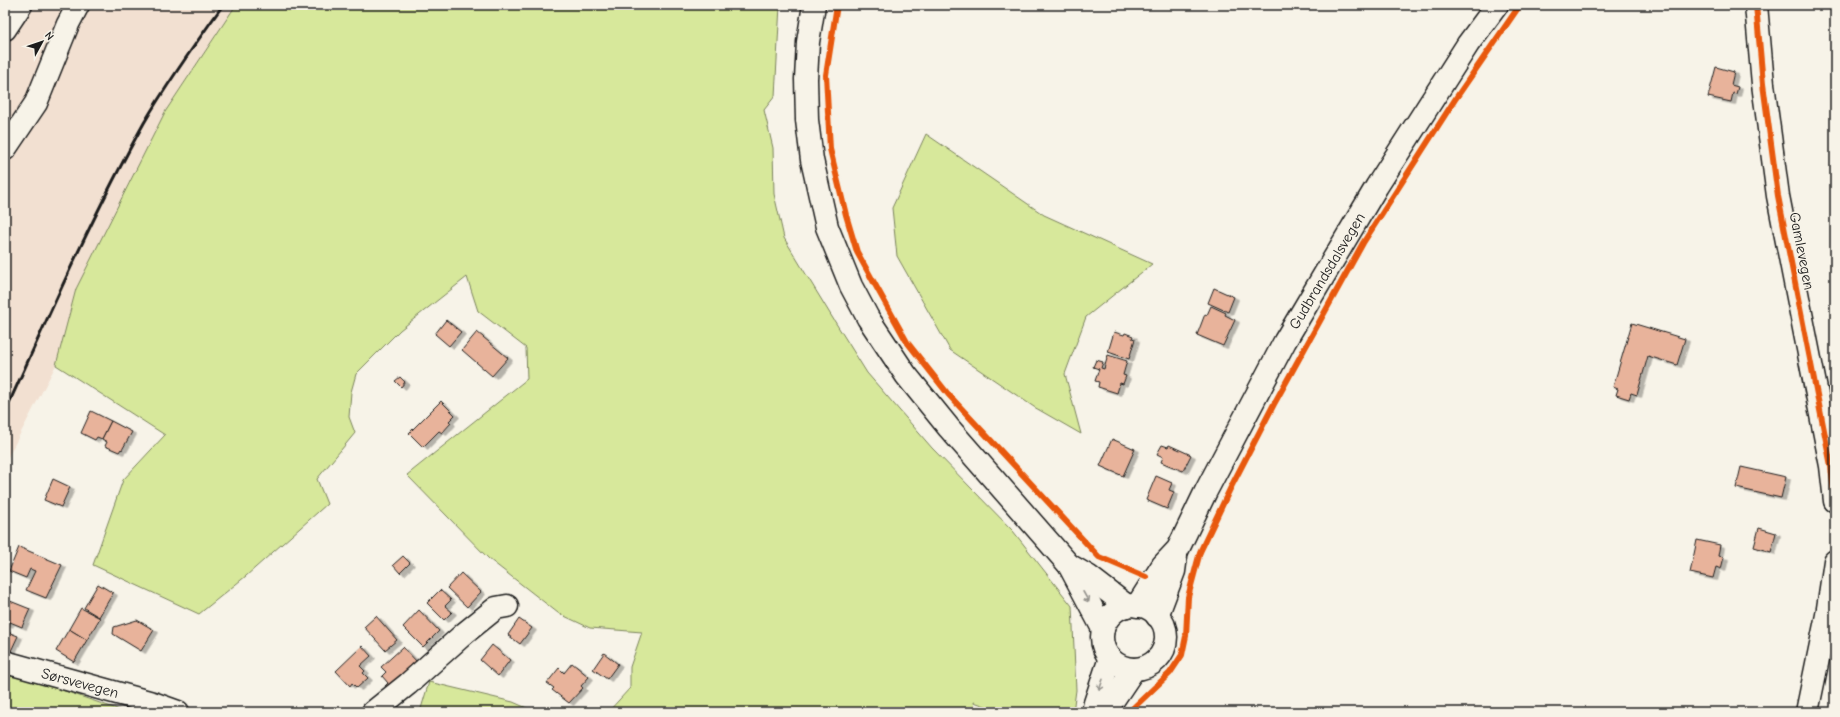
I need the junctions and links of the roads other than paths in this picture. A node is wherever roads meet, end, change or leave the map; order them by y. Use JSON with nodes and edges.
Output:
{"nodes":[{"id":1,"x":22,"y":5,"type":"edge"},
{"id":2,"x":78,"y":5,"type":"edge"},
{"id":3,"x":814,"y":5,"type":"edge"},
{"id":4,"x":1498,"y":5,"type":"edge"},
{"id":5,"x":1756,"y":5,"type":"edge"},
{"id":6,"x":5,"y":29,"type":"edge"},
{"id":7,"x":5,"y":149,"type":"edge"},
{"id":8,"x":1835,"y":501,"type":"edge"},
{"id":9,"x":1178,"y":550,"type":"junction"},
{"id":10,"x":1835,"y":561,"type":"edge"},
{"id":11,"x":1069,"y":565,"type":"junction"},
{"id":12,"x":507,"y":606,"type":"dead end"},
{"id":13,"x":1132,"y":606,"type":"junction"},
{"id":14,"x":1157,"y":616,"type":"junction"},
{"id":15,"x":1103,"y":629,"type":"junction"},
{"id":16,"x":1110,"y":658,"type":"junction"},
{"id":17,"x":5,"y":662,"type":"edge"},
{"id":18,"x":1134,"y":669,"type":"junction"},
{"id":19,"x":178,"y":712,"type":"edge"},
{"id":20,"x":373,"y":712,"type":"edge"},
{"id":21,"x":1093,"y":712,"type":"edge"},
{"id":22,"x":1104,"y":712,"type":"edge"},
{"id":23,"x":1807,"y":712,"type":"edge"}],
"edges":[{"from":1,"to":6,"type":"main road"},
{"from":2,"to":7,"type":"main road"},
{"from":3,"to":11,"type":"main road"},
{"from":4,"to":9,"type":"main road","name":"Gudbrandsdalsvegen"},
{"from":5,"to":8,"type":"main road","name":"Gamlevegen"},
{"from":9,"to":13,"type":"main road","name":"Gudbrandsdalsvegen"},
{"from":9,"to":14,"type":"main road","name":"Gudbrandsdalsvegen"},
{"from":10,"to":23,"type":"main road"},
{"from":11,"to":13,"type":"main road"},
{"from":11,"to":15,"type":"main road","one_way":true},
{"from":12,"to":20,"type":"main road"},
{"from":13,"to":14,"type":"main road"},
{"from":13,"to":15,"type":"main road"},
{"from":14,"to":18,"type":"main road"},
{"from":15,"to":16,"type":"main road"},
{"from":16,"to":18,"type":"main road"},
{"from":16,"to":21,"type":"main road","one_way":true},
{"from":17,"to":19,"type":"main road","name":"Sørsvevegen"},
{"from":18,"to":22,"type":"main road"}]}
